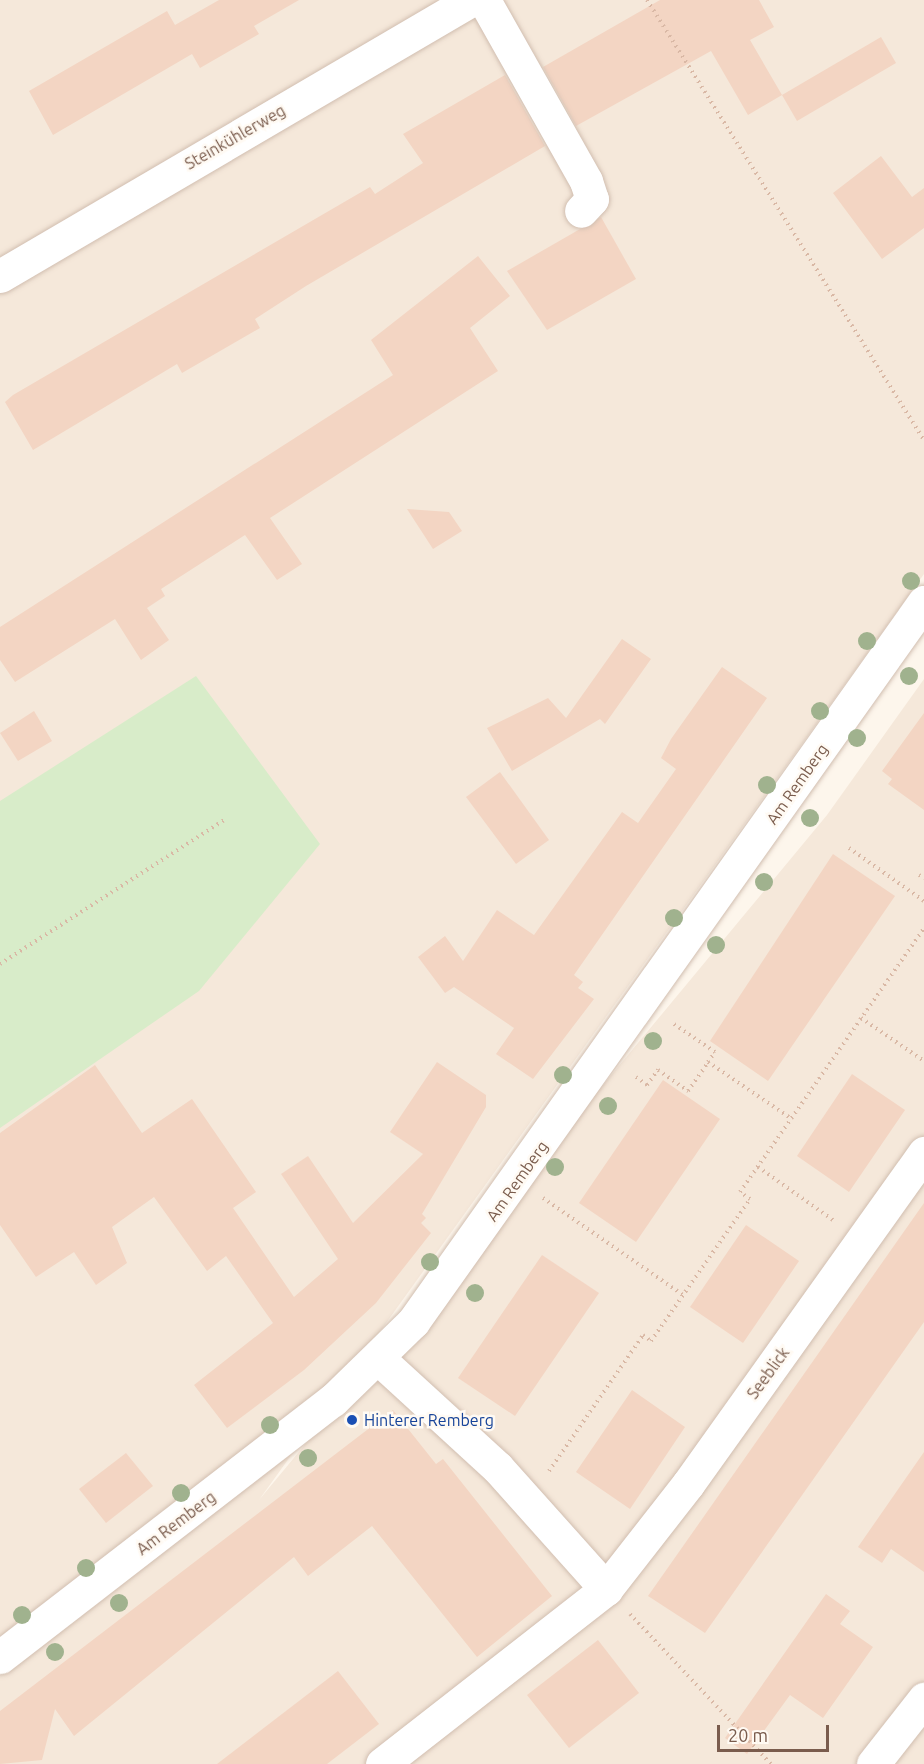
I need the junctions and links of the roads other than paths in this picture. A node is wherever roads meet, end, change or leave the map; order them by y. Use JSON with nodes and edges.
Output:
{"nodes":[{"id":1,"x":471,"y":0,"type":"edge"},
{"id":2,"x":484,"y":0,"type":"edge"},
{"id":3,"x":581,"y":211,"type":"dead end"},
{"id":4,"x":0,"y":276,"type":"edge"},
{"id":5,"x":924,"y":602,"type":"edge"},
{"id":6,"x":924,"y":1153,"type":"edge"},
{"id":7,"x":379,"y":1359,"type":"junction"},
{"id":8,"x":606,"y":1589,"type":"junction"},
{"id":9,"x":0,"y":1658,"type":"edge"},
{"id":10,"x":924,"y":1699,"type":"edge"},
{"id":11,"x":382,"y":1764,"type":"edge"},
{"id":12,"x":873,"y":1764,"type":"edge"}],
"edges":[{"from":1,"to":4,"type":"street","name":"Steinkühlerweg"},
{"from":2,"to":3,"type":"street"},
{"from":5,"to":7,"type":"street","name":"Am Remberg"},
{"from":6,"to":8,"type":"street","name":"Seeblick"},
{"from":7,"to":8,"type":"street"},
{"from":7,"to":9,"type":"street","name":"Am Remberg"},
{"from":8,"to":11,"type":"street","name":"Seeblick"},
{"from":10,"to":12,"type":"street"}]}
